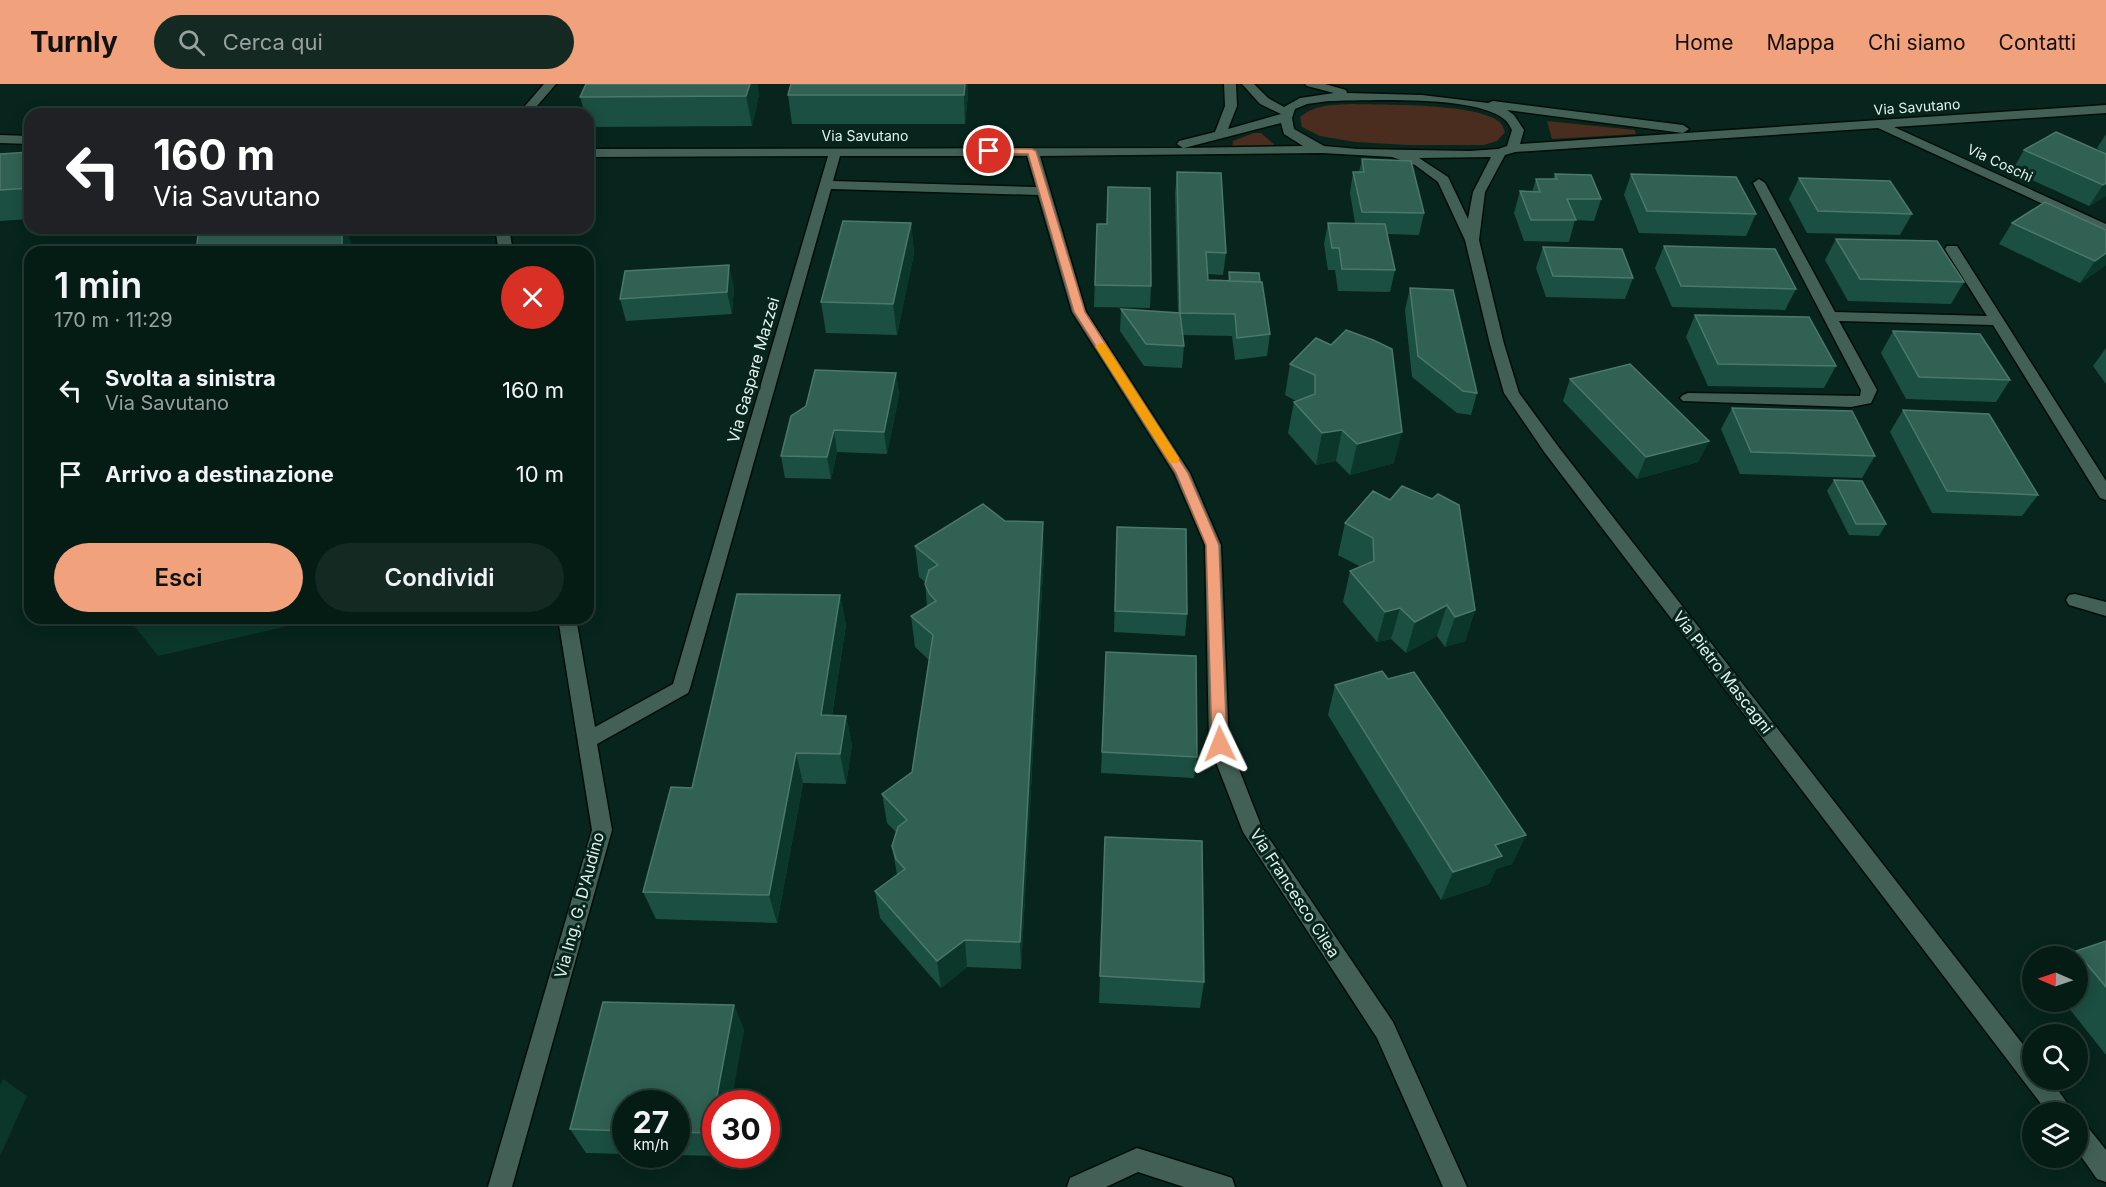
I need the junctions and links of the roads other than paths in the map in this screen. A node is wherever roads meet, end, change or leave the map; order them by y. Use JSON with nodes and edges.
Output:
{"nodes":[{"id":1,"x":550,"y":84,"type":"edge"},
{"id":2,"x":1230,"y":84,"type":"edge"},
{"id":3,"x":1248,"y":84,"type":"edge"},
{"id":4,"x":1311,"y":84,"type":"edge"},
{"id":5,"x":1361,"y":97,"type":"junction"},
{"id":6,"x":1485,"y":104,"type":"junction"},
{"id":7,"x":529,"y":108,"type":"edge"},
{"id":8,"x":2106,"y":109,"type":"edge"},
{"id":9,"x":1287,"y":115,"type":"junction"},
{"id":10,"x":1881,"y":125,"type":"junction"},
{"id":11,"x":1220,"y":135,"type":"junction"},
{"id":12,"x":1730,"y":135,"type":"junction"},
{"id":13,"x":0,"y":140,"type":"edge"},
{"id":14,"x":24,"y":140,"type":"edge"},
{"id":15,"x":1513,"y":148,"type":"junction"},
{"id":16,"x":1322,"y":149,"type":"junction"},
{"id":17,"x":1032,"y":151,"type":"junction"},
{"id":18,"x":835,"y":152,"type":"junction"},
{"id":19,"x":1143,"y":152,"type":"junction"},
{"id":20,"x":594,"y":153,"type":"edge"},
{"id":21,"x":1500,"y":153,"type":"junction"},
{"id":22,"x":1394,"y":154,"type":"junction"},
{"id":23,"x":1759,"y":183,"type":"dead end"},
{"id":24,"x":825,"y":185,"type":"junction"},
{"id":25,"x":1044,"y":191,"type":"junction"},
{"id":26,"x":2106,"y":229,"type":"edge"},
{"id":27,"x":1472,"y":240,"type":"junction"},
{"id":28,"x":1952,"y":249,"type":"dead end"},
{"id":29,"x":1830,"y":316,"type":"junction"},
{"id":30,"x":1997,"y":321,"type":"junction"},
{"id":31,"x":1688,"y":398,"type":"dead end"},
{"id":32,"x":2106,"y":494,"type":"edge"},
{"id":33,"x":2075,"y":600,"type":"dead end"},
{"id":34,"x":2106,"y":609,"type":"edge"},
{"id":35,"x":568,"y":624,"type":"edge"},
{"id":36,"x":587,"y":741,"type":"junction"},
{"id":37,"x":2022,"y":1061,"type":"edge"},
{"id":38,"x":2045,"y":1090,"type":"edge"},
{"id":39,"x":2054,"y":1102,"type":"edge"},
{"id":40,"x":2088,"y":1146,"type":"edge"},
{"id":41,"x":2106,"y":1170,"type":"edge"},
{"id":42,"x":500,"y":1187,"type":"edge"},
{"id":43,"x":1080,"y":1187,"type":"edge"},
{"id":44,"x":1223,"y":1187,"type":"edge"},
{"id":45,"x":1455,"y":1187,"type":"edge"}],
"edges":[{"from":1,"to":7,"type":"street"},
{"from":2,"to":11,"type":"street"},
{"from":3,"to":9,"type":"street"},
{"from":4,"to":5,"type":"street"},
{"from":5,"to":6,"type":"street"},
{"from":5,"to":9,"type":"street"},
{"from":6,"to":12,"type":"street"},
{"from":6,"to":15,"type":"street"},
{"from":8,"to":10,"type":"street","name":"Via Savutano"},
{"from":9,"to":11,"type":"street"},
{"from":9,"to":16,"type":"street"},
{"from":10,"to":12,"type":"street","name":"Via Savutano"},
{"from":10,"to":26,"type":"street","name":"Via Coschi"},
{"from":11,"to":19,"type":"street"},
{"from":12,"to":15,"type":"street"},
{"from":13,"to":14,"type":"street"},
{"from":15,"to":21,"type":"street"},
{"from":16,"to":19,"type":"street"},
{"from":16,"to":22,"type":"street"},
{"from":17,"to":18,"type":"street","name":"Via Savutano"},
{"from":17,"to":19,"type":"street","name":"Via Savutano"},
{"from":17,"to":25,"type":"street","name":"Via Francesco Cilea"},
{"from":18,"to":20,"type":"street","name":"Via Savutano"},
{"from":18,"to":24,"type":"street","name":"Via Gaspare Mazzei"},
{"from":21,"to":22,"type":"street"},
{"from":21,"to":27,"type":"street"},
{"from":22,"to":27,"type":"street"},
{"from":23,"to":29,"type":"street"},
{"from":24,"to":25,"type":"street"},
{"from":24,"to":36,"type":"street","name":"Via Gaspare Mazzei"},
{"from":25,"to":45,"type":"street","name":"Via Francesco Cilea"},
{"from":27,"to":37,"type":"street","name":"Via Pietro Mascagni"},
{"from":28,"to":30,"type":"street"},
{"from":29,"to":30,"type":"street"},
{"from":29,"to":31,"type":"street"},
{"from":30,"to":32,"type":"street"},
{"from":33,"to":34,"type":"street"},
{"from":35,"to":36,"type":"street","name":"Via Ing. G. D'Audino"},
{"from":36,"to":42,"type":"street","name":"Via Ing. G. D'Audino"},
{"from":38,"to":39,"type":"street"},
{"from":40,"to":41,"type":"street"},
{"from":43,"to":44,"type":"street"}]}
